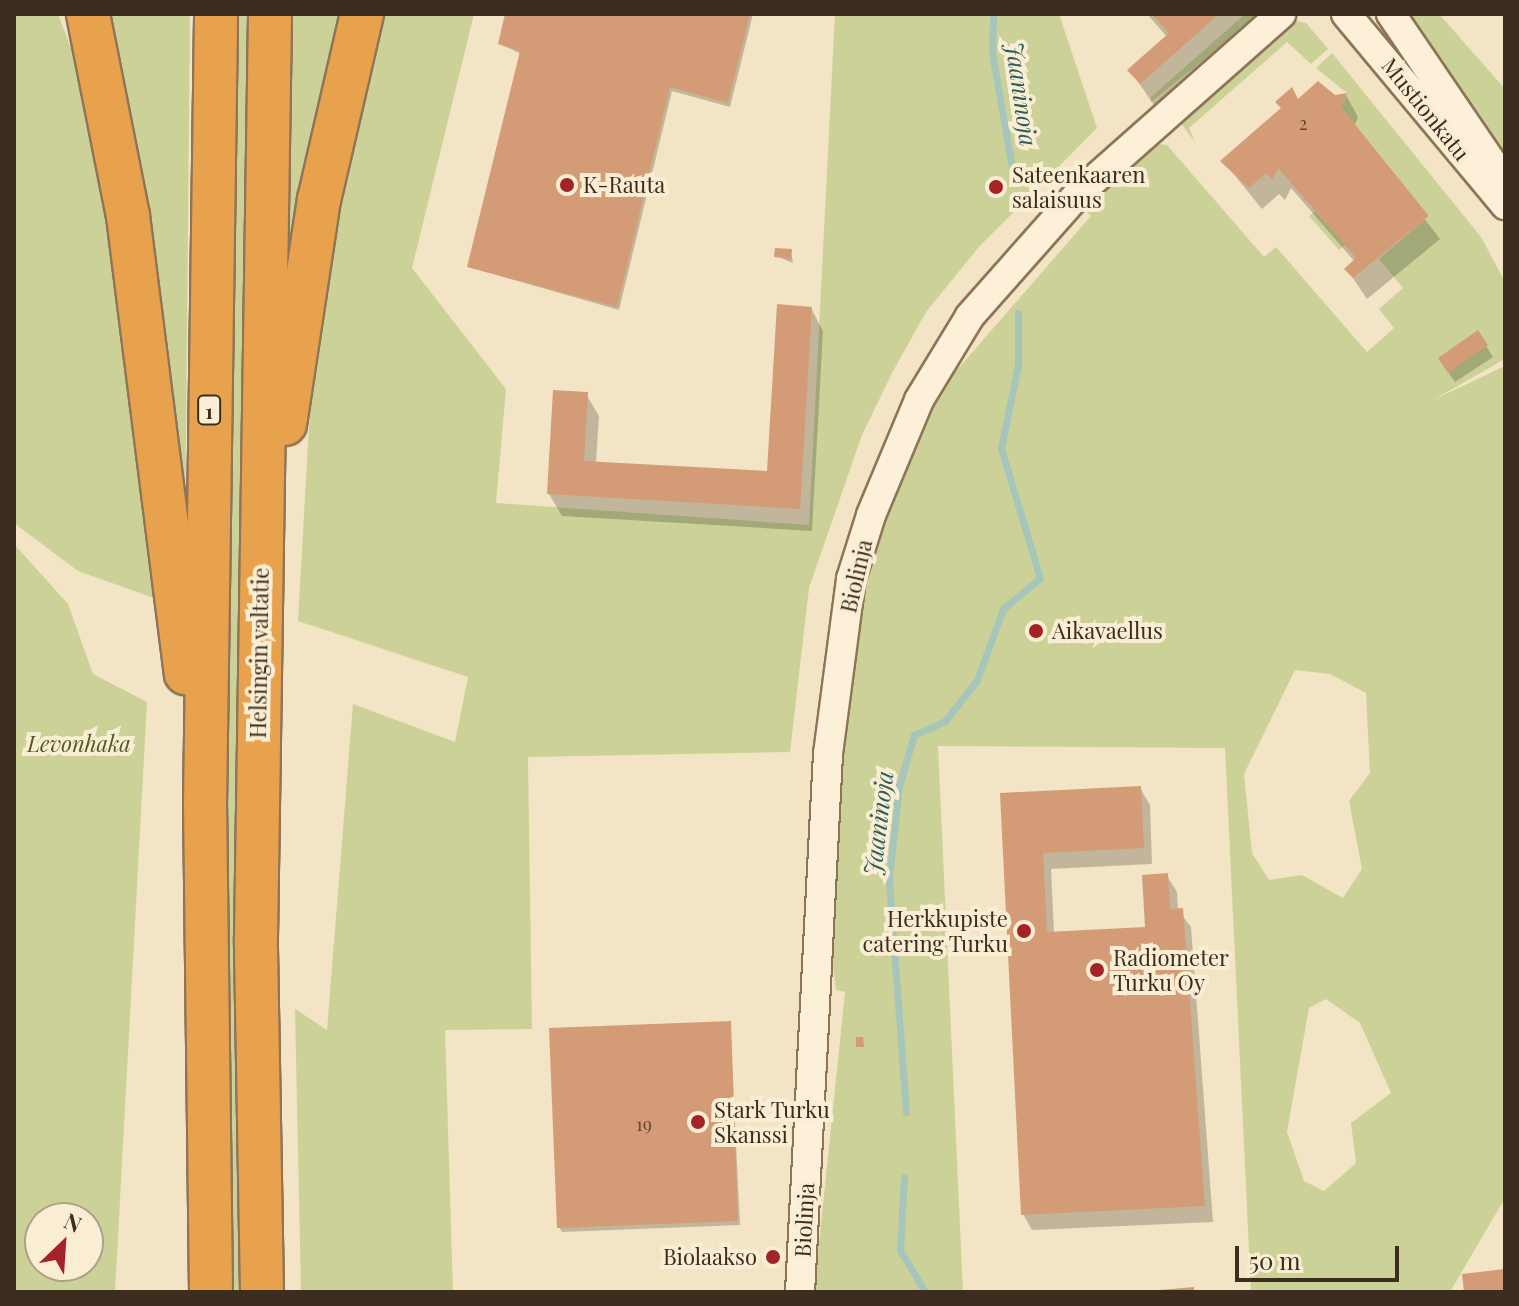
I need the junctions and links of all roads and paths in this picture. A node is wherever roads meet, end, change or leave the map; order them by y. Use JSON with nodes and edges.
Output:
{"nodes":[{"id":1,"x":88,"y":14,"type":"edge"},
{"id":2,"x":216,"y":14,"type":"edge"},
{"id":3,"x":270,"y":14,"type":"edge"},
{"id":4,"x":362,"y":14,"type":"edge"},
{"id":5,"x":1281,"y":14,"type":"edge"},
{"id":6,"x":1346,"y":14,"type":"edge"},
{"id":7,"x":1391,"y":14,"type":"edge"},
{"id":8,"x":1505,"y":182,"type":"edge"},
{"id":9,"x":1505,"y":205,"type":"edge"},
{"id":10,"x":260,"y":583,"type":"junction"},
{"id":11,"x":205,"y":806,"type":"junction"},
{"id":12,"x":211,"y":1292,"type":"edge"},
{"id":13,"x":262,"y":1292,"type":"edge"},
{"id":14,"x":800,"y":1292,"type":"edge"}],
"edges":[{"from":1,"to":11,"type":"highway"},
{"from":2,"to":11,"type":"highway","number":"1"},
{"from":3,"to":10,"type":"highway","name":"Helsingin valtatie"},
{"from":4,"to":10,"type":"highway"},
{"from":5,"to":14,"type":"street","name":"Biolinja"},
{"from":6,"to":9,"type":"street","name":"Mustionkatu"},
{"from":7,"to":8,"type":"street","name":"Mustionkatu"},
{"from":10,"to":13,"type":"highway","name":"Helsingin valtatie"},
{"from":11,"to":12,"type":"highway","number":"1"}]}
